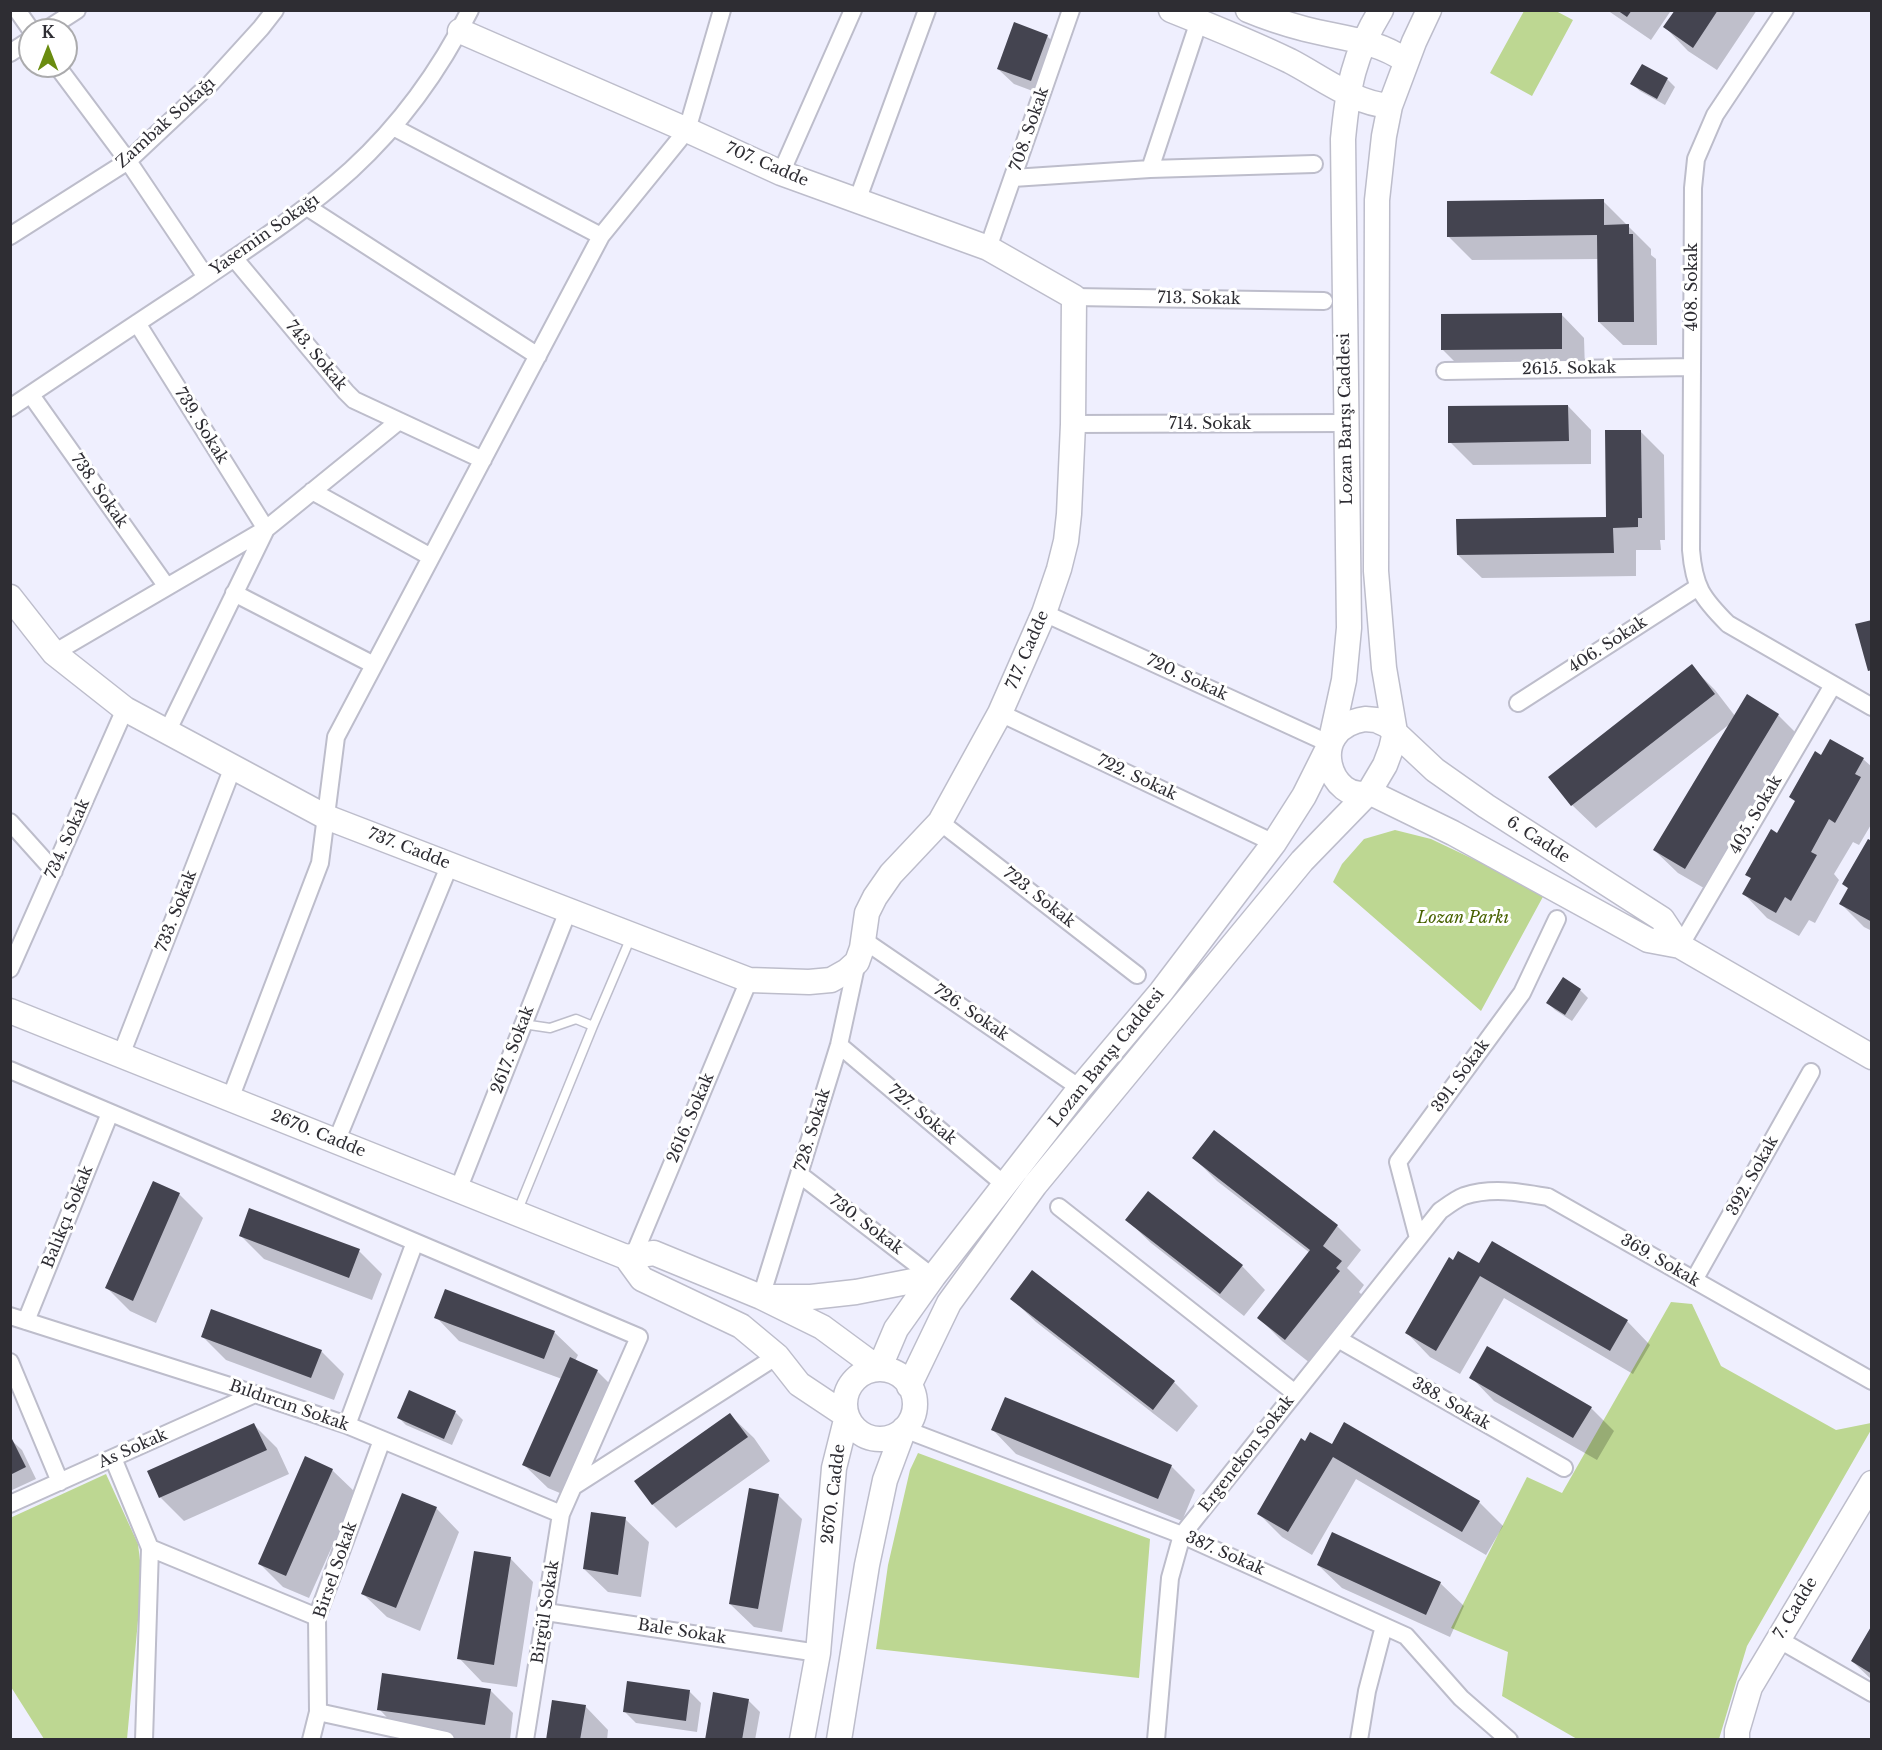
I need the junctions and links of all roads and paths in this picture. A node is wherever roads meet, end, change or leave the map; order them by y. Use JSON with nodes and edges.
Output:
{"nodes":[{"id":1,"x":275,"y":10,"type":"edge"},
{"id":2,"x":722,"y":10,"type":"edge"},
{"id":3,"x":853,"y":10,"type":"edge"},
{"id":4,"x":927,"y":10,"type":"edge"},
{"id":5,"x":1071,"y":10,"type":"edge"},
{"id":6,"x":1171,"y":10,"type":"edge"},
{"id":7,"x":1248,"y":10,"type":"edge"},
{"id":8,"x":1381,"y":10,"type":"edge"},
{"id":9,"x":1429,"y":10,"type":"edge"},
{"id":10,"x":1785,"y":10,"type":"edge"},
{"id":11,"x":465,"y":21,"type":"edge"},
{"id":12,"x":1199,"y":21,"type":"junction"},
{"id":13,"x":1364,"y":42,"type":"junction"},
{"id":14,"x":1406,"y":61,"type":"junction"},
{"id":15,"x":66,"y":78,"type":"edge"},
{"id":16,"x":1348,"y":92,"type":"junction"},
{"id":17,"x":1390,"y":106,"type":"junction"},
{"id":18,"x":393,"y":127,"type":"junction"},
{"id":19,"x":687,"y":130,"type":"junction"},
{"id":20,"x":128,"y":161,"type":"junction"},
{"id":21,"x":1314,"y":164,"type":"dead end"},
{"id":22,"x":1150,"y":169,"type":"junction"},
{"id":23,"x":781,"y":173,"type":"junction"},
{"id":24,"x":1013,"y":178,"type":"junction"},
{"id":25,"x":857,"y":201,"type":"junction"},
{"id":26,"x":307,"y":207,"type":"junction"},
{"id":27,"x":10,"y":236,"type":"edge"},
{"id":28,"x":601,"y":236,"type":"junction"},
{"id":29,"x":988,"y":248,"type":"junction"},
{"id":30,"x":234,"y":258,"type":"junction"},
{"id":31,"x":206,"y":277,"type":"junction"},
{"id":32,"x":1074,"y":297,"type":"junction"},
{"id":33,"x":1324,"y":301,"type":"dead end"},
{"id":34,"x":137,"y":323,"type":"junction"},
{"id":35,"x":538,"y":356,"type":"junction"},
{"id":36,"x":1692,"y":367,"type":"junction"},
{"id":37,"x":1445,"y":371,"type":"dead end"},
{"id":38,"x":31,"y":395,"type":"junction"},
{"id":39,"x":10,"y":408,"type":"edge"},
{"id":40,"x":399,"y":421,"type":"junction"},
{"id":41,"x":1346,"y":423,"type":"junction"},
{"id":42,"x":1073,"y":424,"type":"junction"},
{"id":43,"x":483,"y":460,"type":"junction"},
{"id":44,"x":312,"y":491,"type":"junction"},
{"id":45,"x":266,"y":529,"type":"junction"},
{"id":46,"x":431,"y":557,"type":"junction"},
{"id":47,"x":167,"y":587,"type":"junction"},
{"id":48,"x":1698,"y":588,"type":"junction"},
{"id":49,"x":234,"y":594,"type":"junction"},
{"id":50,"x":10,"y":597,"type":"edge"},
{"id":51,"x":1044,"y":613,"type":"junction"},
{"id":52,"x":54,"y":653,"type":"junction"},
{"id":53,"x":374,"y":665,"type":"junction"},
{"id":54,"x":1833,"y":685,"type":"junction"},
{"id":55,"x":1518,"y":702,"type":"dead end"},
{"id":56,"x":1872,"y":707,"type":"edge"},
{"id":57,"x":125,"y":710,"type":"junction"},
{"id":58,"x":1000,"y":713,"type":"junction"},
{"id":59,"x":167,"y":732,"type":"junction"},
{"id":60,"x":1395,"y":732,"type":"junction"},
{"id":61,"x":1330,"y":744,"type":"junction"},
{"id":62,"x":233,"y":767,"type":"junction"},
{"id":63,"x":1369,"y":792,"type":"junction"},
{"id":64,"x":326,"y":817,"type":"junction"},
{"id":65,"x":10,"y":822,"type":"edge"},
{"id":66,"x":940,"y":822,"type":"junction"},
{"id":67,"x":1274,"y":843,"type":"junction"},
{"id":68,"x":450,"y":864,"type":"junction"},
{"id":69,"x":54,"y":871,"type":"junction"},
{"id":70,"x":568,"y":910,"type":"junction"},
{"id":71,"x":1557,"y":919,"type":"dead end"},
{"id":72,"x":632,"y":935,"type":"junction"},
{"id":73,"x":1680,"y":946,"type":"junction"},
{"id":74,"x":860,"y":950,"type":"junction"},
{"id":75,"x":10,"y":969,"type":"edge"},
{"id":76,"x":1137,"y":975,"type":"dead end"},
{"id":77,"x":749,"y":980,"type":"junction"},
{"id":78,"x":10,"y":1011,"type":"edge"},
{"id":79,"x":523,"y":1024,"type":"junction"},
{"id":80,"x":593,"y":1026,"type":"junction"},
{"id":81,"x":839,"y":1045,"type":"junction"},
{"id":82,"x":121,"y":1055,"type":"junction"},
{"id":83,"x":1872,"y":1058,"type":"edge"},
{"id":84,"x":10,"y":1070,"type":"edge"},
{"id":85,"x":1811,"y":1072,"type":"dead end"},
{"id":86,"x":1080,"y":1088,"type":"junction"},
{"id":87,"x":230,"y":1099,"type":"junction"},
{"id":88,"x":110,"y":1113,"type":"junction"},
{"id":89,"x":336,"y":1142,"type":"junction"},
{"id":90,"x":799,"y":1174,"type":"junction"},
{"id":91,"x":1005,"y":1185,"type":"junction"},
{"id":92,"x":458,"y":1190,"type":"junction"},
{"id":93,"x":1059,"y":1207,"type":"dead end"},
{"id":94,"x":1440,"y":1210,"type":"joint"},
{"id":95,"x":517,"y":1214,"type":"junction"},
{"id":96,"x":1418,"y":1238,"type":"junction"},
{"id":97,"x":415,"y":1242,"type":"junction"},
{"id":98,"x":629,"y":1257,"type":"junction"},
{"id":99,"x":933,"y":1277,"type":"junction"},
{"id":100,"x":1694,"y":1280,"type":"junction"},
{"id":101,"x":761,"y":1297,"type":"junction"},
{"id":102,"x":18,"y":1318,"type":"edge"},
{"id":103,"x":1338,"y":1339,"type":"junction"},
{"id":104,"x":777,"y":1356,"type":"junction"},
{"id":105,"x":10,"y":1362,"type":"edge"},
{"id":106,"x":879,"y":1369,"type":"junction"},
{"id":107,"x":1872,"y":1381,"type":"edge"},
{"id":108,"x":909,"y":1386,"type":"junction"},
{"id":109,"x":1295,"y":1393,"type":"junction"},
{"id":110,"x":255,"y":1394,"type":"junction"},
{"id":111,"x":847,"y":1416,"type":"junction"},
{"id":112,"x":347,"y":1425,"type":"junction"},
{"id":113,"x":904,"y":1429,"type":"junction"},
{"id":114,"x":382,"y":1440,"type":"junction"},
{"id":115,"x":113,"y":1458,"type":"junction"},
{"id":116,"x":1564,"y":1468,"type":"dead end"},
{"id":117,"x":60,"y":1482,"type":"junction"},
{"id":118,"x":1872,"y":1483,"type":"edge"},
{"id":119,"x":574,"y":1486,"type":"junction"},
{"id":120,"x":10,"y":1504,"type":"edge"},
{"id":121,"x":561,"y":1514,"type":"junction"},
{"id":122,"x":1182,"y":1535,"type":"junction"},
{"id":123,"x":150,"y":1548,"type":"junction"},
{"id":124,"x":546,"y":1612,"type":"junction"},
{"id":125,"x":317,"y":1617,"type":"junction"},
{"id":126,"x":1384,"y":1626,"type":"junction"},
{"id":127,"x":1778,"y":1640,"type":"junction"},
{"id":128,"x":818,"y":1653,"type":"junction"},
{"id":129,"x":1872,"y":1694,"type":"edge"},
{"id":130,"x":318,"y":1712,"type":"junction"},
{"id":131,"x":144,"y":1740,"type":"edge"},
{"id":132,"x":311,"y":1740,"type":"edge"},
{"id":133,"x":446,"y":1740,"type":"edge"},
{"id":134,"x":525,"y":1740,"type":"edge"},
{"id":135,"x":802,"y":1740,"type":"edge"},
{"id":136,"x":838,"y":1740,"type":"edge"},
{"id":137,"x":1156,"y":1740,"type":"edge"},
{"id":138,"x":1359,"y":1740,"type":"edge"},
{"id":139,"x":1509,"y":1740,"type":"edge"},
{"id":140,"x":1737,"y":1740,"type":"edge"}],
"edges":[{"from":1,"to":20,"type":"street","name":"Zambak Sokağı"},
{"from":2,"to":19,"type":"street"},
{"from":3,"to":23,"type":"street"},
{"from":4,"to":25,"type":"street"},
{"from":5,"to":24,"type":"street","name":"708. Sokak"},
{"from":6,"to":12,"type":"main road"},
{"from":7,"to":13,"type":"main road"},
{"from":8,"to":13,"type":"main road","name":"Lozan Barışı Caddesi"},
{"from":9,"to":14,"type":"main road","name":"Lozan Barışı Caddesi"},
{"from":10,"to":36,"type":"street","name":"408. Sokak"},
{"from":11,"to":18,"type":"street","name":"Yasemin Sokağı"},
{"from":11,"to":19,"type":"main road","name":"707. Cadde"},
{"from":12,"to":16,"type":"main road"},
{"from":12,"to":22,"type":"street"},
{"from":13,"to":14,"type":"main road"},
{"from":13,"to":16,"type":"main road","name":"Lozan Barışı Caddesi"},
{"from":14,"to":17,"type":"main road","name":"Lozan Barışı Caddesi"},
{"from":15,"to":20,"type":"street"},
{"from":16,"to":17,"type":"main road"},
{"from":16,"to":41,"type":"main road","name":"Lozan Barışı Caddesi"},
{"from":17,"to":60,"type":"main road","name":"Lozan Barışı Caddesi"},
{"from":18,"to":26,"type":"street","name":"Yasemin Sokağı"},
{"from":18,"to":28,"type":"street"},
{"from":19,"to":23,"type":"main road","name":"707. Cadde"},
{"from":19,"to":28,"type":"street"},
{"from":20,"to":27,"type":"street","name":"Zambak Sokağı"},
{"from":20,"to":31,"type":"street"},
{"from":21,"to":22,"type":"street"},
{"from":22,"to":24,"type":"street"},
{"from":23,"to":25,"type":"main road","name":"707. Cadde"},
{"from":24,"to":29,"type":"street","name":"708. Sokak"},
{"from":25,"to":29,"type":"main road","name":"707. Cadde"},
{"from":26,"to":30,"type":"street","name":"Yasemin Sokağı"},
{"from":26,"to":35,"type":"street"},
{"from":28,"to":35,"type":"street"},
{"from":29,"to":32,"type":"main road","name":"707. Cadde"},
{"from":30,"to":31,"type":"street","name":"Yasemin Sokağı"},
{"from":30,"to":40,"type":"street","name":"743. Sokak"},
{"from":31,"to":34,"type":"street","name":"Yasemin Sokağı"},
{"from":32,"to":33,"type":"street","name":"713. Sokak"},
{"from":32,"to":42,"type":"main road","name":"717. Cadde"},
{"from":34,"to":38,"type":"street","name":"Yasemin Sokağı"},
{"from":34,"to":45,"type":"street","name":"739. Sokak"},
{"from":35,"to":43,"type":"street"},
{"from":36,"to":37,"type":"street","name":"2615. Sokak"},
{"from":36,"to":48,"type":"street","name":"408. Sokak"},
{"from":38,"to":39,"type":"street","name":"Yasemin Sokağı"},
{"from":38,"to":47,"type":"street","name":"738. Sokak"},
{"from":40,"to":43,"type":"street","name":"743. Sokak"},
{"from":40,"to":44,"type":"street"},
{"from":41,"to":42,"type":"street","name":"714. Sokak"},
{"from":41,"to":61,"type":"main road","name":"Lozan Barışı Caddesi"},
{"from":42,"to":51,"type":"main road","name":"717. Cadde"},
{"from":43,"to":46,"type":"street"},
{"from":44,"to":45,"type":"street"},
{"from":44,"to":46,"type":"street"},
{"from":45,"to":47,"type":"street"},
{"from":45,"to":49,"type":"street"},
{"from":46,"to":53,"type":"street"},
{"from":47,"to":52,"type":"street"},
{"from":48,"to":54,"type":"street"},
{"from":48,"to":55,"type":"street","name":"406. Sokak"},
{"from":49,"to":53,"type":"street"},
{"from":49,"to":59,"type":"street"},
{"from":50,"to":52,"type":"main road","name":"737. Cadde"},
{"from":51,"to":58,"type":"main road","name":"717. Cadde"},
{"from":51,"to":61,"type":"street","name":"720. Sokak"},
{"from":52,"to":57,"type":"main road","name":"737. Cadde"},
{"from":53,"to":64,"type":"street"},
{"from":54,"to":56,"type":"street"},
{"from":54,"to":73,"type":"street","name":"405. Sokak"},
{"from":57,"to":59,"type":"main road","name":"737. Cadde"},
{"from":57,"to":69,"type":"street","name":"734. Sokak"},
{"from":58,"to":66,"type":"main road","name":"717. Cadde"},
{"from":58,"to":67,"type":"street","name":"722. Sokak"},
{"from":59,"to":62,"type":"main road","name":"737. Cadde"},
{"from":60,"to":61,"type":"main road","name":"Lozan Barışı Caddesi"},
{"from":60,"to":63,"type":"main road","name":"Lozan Barışı Caddesi"},
{"from":60,"to":73,"type":"main road","name":"6. Cadde"},
{"from":61,"to":63,"type":"main road","name":"Lozan Barışı Caddesi"},
{"from":61,"to":67,"type":"main road","name":"Lozan Barışı Caddesi"},
{"from":62,"to":64,"type":"main road","name":"737. Cadde"},
{"from":62,"to":82,"type":"street","name":"733. Sokak"},
{"from":63,"to":73,"type":"main road","name":"6. Cadde"},
{"from":63,"to":108,"type":"main road","name":"Lozan Barışı Caddesi"},
{"from":64,"to":68,"type":"main road","name":"737. Cadde"},
{"from":64,"to":87,"type":"street"},
{"from":65,"to":69,"type":"street"},
{"from":66,"to":74,"type":"main road","name":"717. Cadde"},
{"from":66,"to":76,"type":"street","name":"723. Sokak"},
{"from":67,"to":86,"type":"main road","name":"Lozan Barışı Caddesi"},
{"from":68,"to":70,"type":"main road","name":"737. Cadde"},
{"from":68,"to":89,"type":"street"},
{"from":69,"to":75,"type":"street","name":"734. Sokak"},
{"from":70,"to":72,"type":"main road","name":"737. Cadde"},
{"from":70,"to":79,"type":"street","name":"2617. Sokak"},
{"from":71,"to":96,"type":"street","name":"391. Sokak"},
{"from":72,"to":77,"type":"main road","name":"737. Cadde"},
{"from":72,"to":80,"type":"lane"},
{"from":73,"to":83,"type":"main road","name":"6. Cadde"},
{"from":74,"to":77,"type":"main road","name":"737. Cadde"},
{"from":74,"to":81,"type":"street","name":"728. Sokak"},
{"from":74,"to":86,"type":"street","name":"726. Sokak"},
{"from":77,"to":98,"type":"street","name":"2616. Sokak"},
{"from":78,"to":82,"type":"main road","name":"2670. Cadde"},
{"from":79,"to":80,"type":"lane"},
{"from":79,"to":92,"type":"street","name":"2617. Sokak"},
{"from":80,"to":95,"type":"lane"},
{"from":81,"to":90,"type":"street","name":"728. Sokak"},
{"from":81,"to":91,"type":"street","name":"727. Sokak"},
{"from":82,"to":87,"type":"main road","name":"2670. Cadde"},
{"from":84,"to":88,"type":"street"},
{"from":85,"to":100,"type":"street","name":"392. Sokak"},
{"from":86,"to":91,"type":"main road","name":"Lozan Barışı Caddesi"},
{"from":87,"to":89,"type":"main road","name":"2670. Cadde"},
{"from":88,"to":97,"type":"street"},
{"from":88,"to":102,"type":"street","name":"Balıkçı Sokak"},
{"from":89,"to":92,"type":"main road","name":"2670. Cadde"},
{"from":90,"to":99,"type":"street","name":"730. Sokak"},
{"from":90,"to":101,"type":"street","name":"728. Sokak"},
{"from":91,"to":99,"type":"main road","name":"Lozan Barışı Caddesi"},
{"from":92,"to":95,"type":"main road","name":"2670. Cadde"},
{"from":93,"to":109,"type":"street"},
{"from":94,"to":96,"type":"street","name":"Ergenekon Sokak"},
{"from":94,"to":100,"type":"street","name":"369. Sokak"},
{"from":95,"to":98,"type":"main road","name":"2670. Cadde"},
{"from":96,"to":103,"type":"street","name":"Ergenekon Sokak"},
{"from":97,"to":112,"type":"street"},
{"from":97,"to":119,"type":"street","name":"Birgül Sokak"},
{"from":98,"to":101,"type":"main road","name":"2670. Cadde"},
{"from":98,"to":104,"type":"main road","name":"2670. Cadde"},
{"from":99,"to":101,"type":"main road"},
{"from":99,"to":106,"type":"main road","name":"Lozan Barışı Caddesi"},
{"from":100,"to":107,"type":"street","name":"369. Sokak"},
{"from":101,"to":106,"type":"main road","name":"2670. Cadde"},
{"from":102,"to":110,"type":"street","name":"Bıldırcın Sokak"},
{"from":103,"to":109,"type":"street","name":"Ergenekon Sokak"},
{"from":103,"to":116,"type":"street","name":"388. Sokak"},
{"from":104,"to":111,"type":"main road","name":"2670. Cadde"},
{"from":104,"to":119,"type":"street"},
{"from":105,"to":117,"type":"street"},
{"from":106,"to":108,"type":"main road"},
{"from":106,"to":111,"type":"main road"},
{"from":108,"to":113,"type":"main road"},
{"from":109,"to":122,"type":"street","name":"Ergenekon Sokak"},
{"from":110,"to":112,"type":"street","name":"Bıldırcın Sokak"},
{"from":110,"to":115,"type":"street","name":"As Sokak"},
{"from":111,"to":113,"type":"main road"},
{"from":111,"to":128,"type":"main road","name":"2670. Cadde"},
{"from":112,"to":114,"type":"street","name":"Bıldırcın Sokak"},
{"from":113,"to":122,"type":"street","name":"387. Sokak"},
{"from":113,"to":136,"type":"main road"},
{"from":114,"to":121,"type":"street","name":"Bıldırcın Sokak"},
{"from":114,"to":125,"type":"street","name":"Birsel Sokak"},
{"from":115,"to":117,"type":"street","name":"As Sokak"},
{"from":115,"to":123,"type":"street"},
{"from":117,"to":120,"type":"street","name":"As Sokak"},
{"from":118,"to":127,"type":"main road","name":"7. Cadde"},
{"from":119,"to":121,"type":"street","name":"Birgül Sokak"},
{"from":121,"to":124,"type":"street","name":"Birgül Sokak"},
{"from":122,"to":126,"type":"street","name":"387. Sokak"},
{"from":122,"to":137,"type":"street","name":"Ergenekon Sokak"},
{"from":123,"to":125,"type":"street"},
{"from":123,"to":131,"type":"street"},
{"from":124,"to":128,"type":"street","name":"Bale Sokak"},
{"from":124,"to":134,"type":"street","name":"Birgül Sokak"},
{"from":125,"to":130,"type":"street","name":"Birsel Sokak"},
{"from":126,"to":138,"type":"street"},
{"from":126,"to":139,"type":"street","name":"387. Sokak"},
{"from":127,"to":129,"type":"street"},
{"from":127,"to":140,"type":"main road","name":"7. Cadde"},
{"from":128,"to":135,"type":"main road","name":"2670. Cadde"},
{"from":130,"to":132,"type":"street","name":"Birsel Sokak"},
{"from":130,"to":133,"type":"street"}]}
